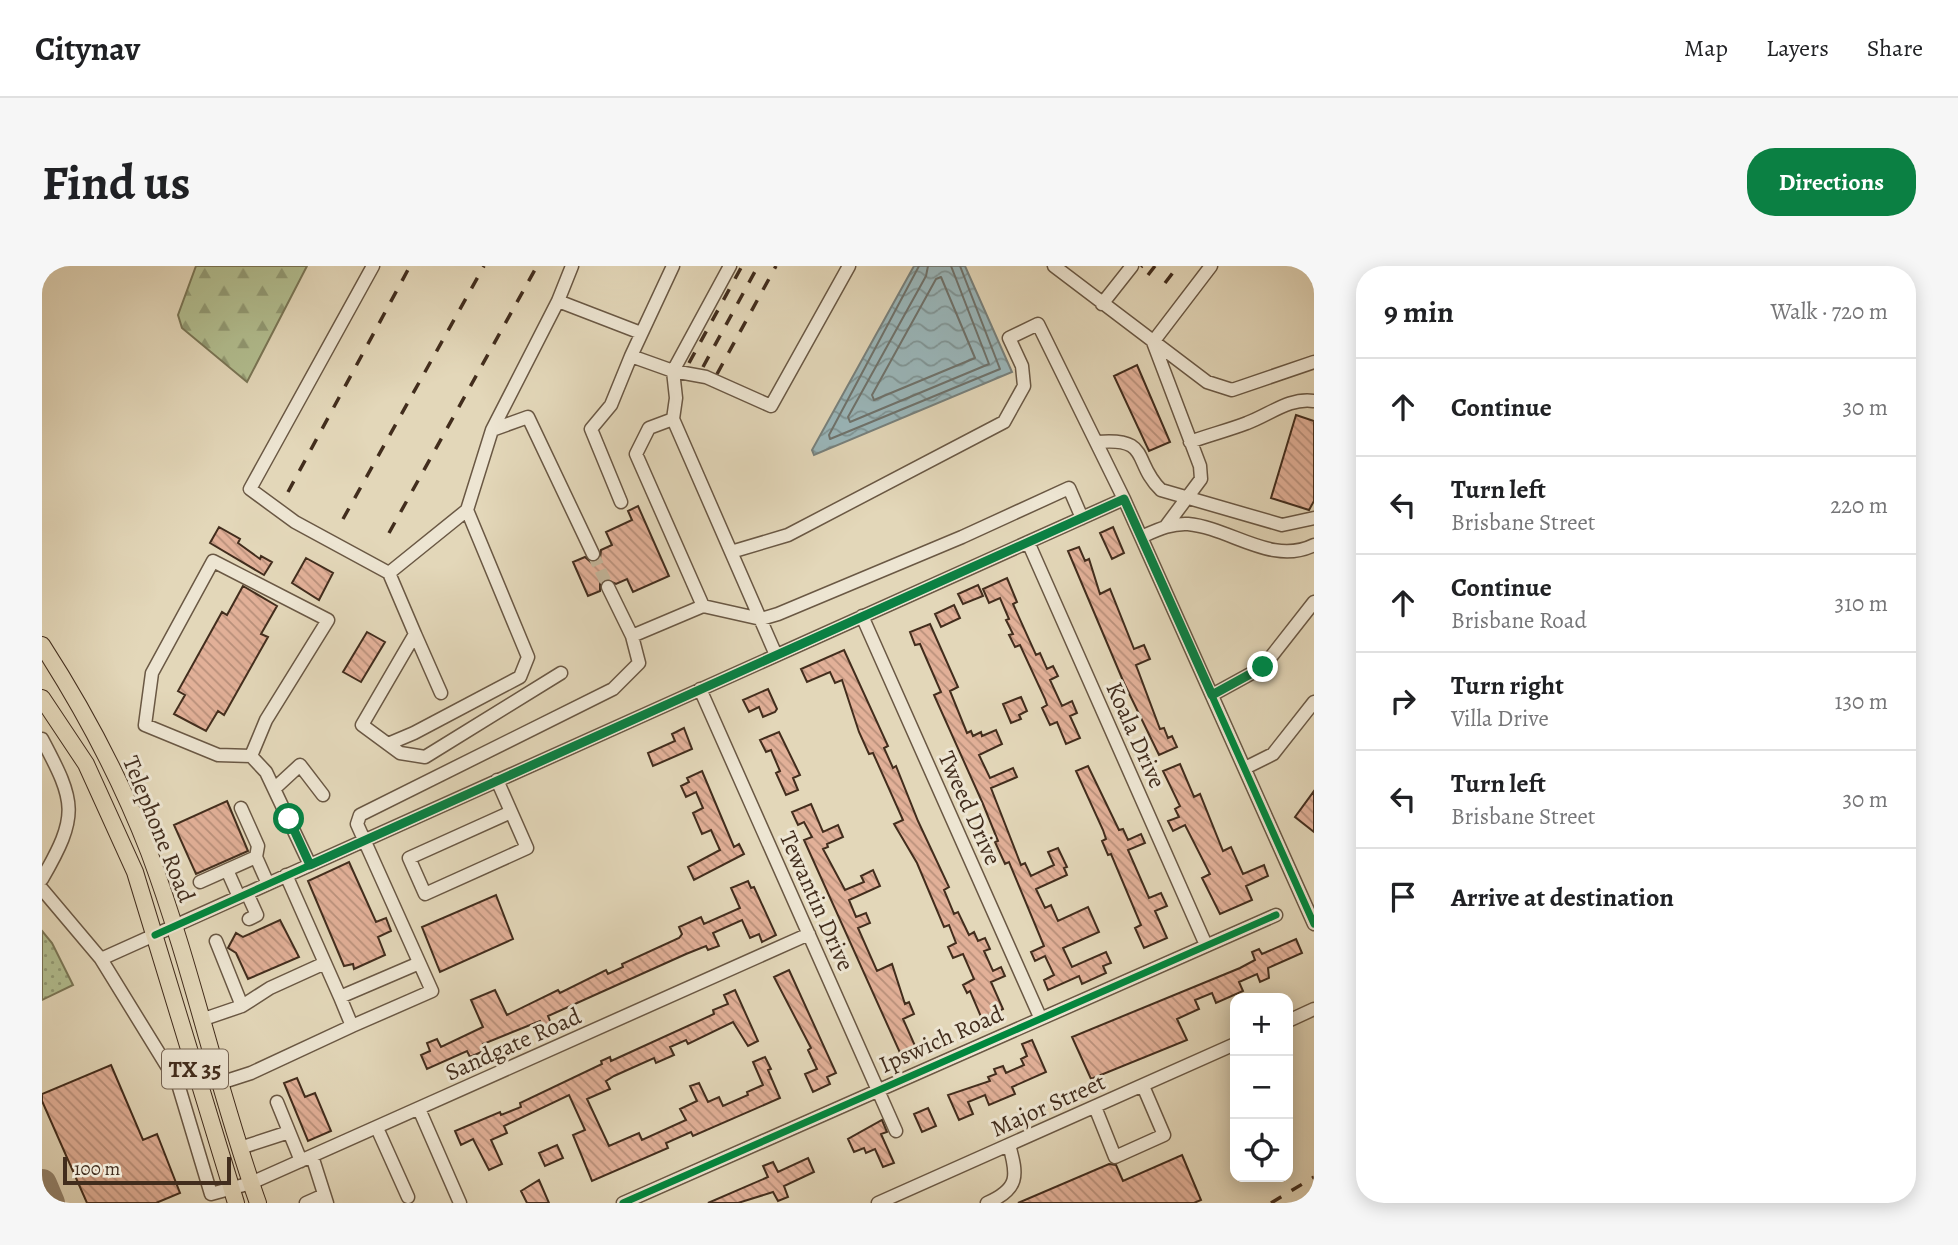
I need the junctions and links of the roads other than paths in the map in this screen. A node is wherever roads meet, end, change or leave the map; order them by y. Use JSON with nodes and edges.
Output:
{"nodes":[{"id":1,"x":373,"y":266,"type":"edge"},
{"id":2,"x":572,"y":266,"type":"edge"},
{"id":3,"x":673,"y":266,"type":"edge"},
{"id":4,"x":730,"y":266,"type":"edge"},
{"id":5,"x":849,"y":266,"type":"edge"},
{"id":6,"x":1054,"y":266,"type":"edge"},
{"id":7,"x":1132,"y":266,"type":"edge"},
{"id":8,"x":1211,"y":266,"type":"edge"},
{"id":9,"x":558,"y":301,"type":"junction"},
{"id":10,"x":1102,"y":304,"type":"junction"},
{"id":11,"x":641,"y":333,"type":"junction"},
{"id":12,"x":1153,"y":342,"type":"junction"},
{"id":13,"x":631,"y":356,"type":"junction"},
{"id":14,"x":1314,"y":362,"type":"edge"},
{"id":15,"x":673,"y":371,"type":"junction"},
{"id":16,"x":1314,"y":401,"type":"edge"},
{"id":17,"x":673,"y":419,"type":"junction"},
{"id":18,"x":492,"y":430,"type":"junction"},
{"id":19,"x":1097,"y":442,"type":"junction"},
{"id":20,"x":1190,"y":442,"type":"junction"},
{"id":21,"x":1186,"y":498,"type":"junction"},
{"id":22,"x":1124,"y":499,"type":"junction"},
{"id":23,"x":621,"y":502,"type":"dead end"},
{"id":24,"x":467,"y":510,"type":"junction"},
{"id":25,"x":1082,"y":518,"type":"junction"},
{"id":26,"x":1314,"y":518,"type":"edge"},
{"id":27,"x":1166,"y":526,"type":"junction"},
{"id":28,"x":1141,"y":537,"type":"junction"},
{"id":29,"x":1028,"y":542,"type":"junction"},
{"id":30,"x":1314,"y":545,"type":"edge"},
{"id":31,"x":732,"y":552,"type":"junction"},
{"id":32,"x":593,"y":554,"type":"tunnel mouth"},
{"id":33,"x":389,"y":573,"type":"junction"},
{"id":34,"x":608,"y":587,"type":"tunnel mouth"},
{"id":35,"x":1314,"y":602,"type":"edge"},
{"id":36,"x":704,"y":606,"type":"junction"},
{"id":37,"x":862,"y":616,"type":"junction"},
{"id":38,"x":761,"y":619,"type":"junction"},
{"id":39,"x":415,"y":634,"type":"junction"},
{"id":40,"x":632,"y":636,"type":"junction"},
{"id":41,"x":42,"y":645,"type":"edge"},
{"id":42,"x":776,"y":655,"type":"junction"},
{"id":43,"x":561,"y":673,"type":"dead end"},
{"id":44,"x":700,"y":689,"type":"junction"},
{"id":45,"x":441,"y":693,"type":"dead end"},
{"id":46,"x":1212,"y":695,"type":"junction"},
{"id":47,"x":42,"y":698,"type":"edge"},
{"id":48,"x":1314,"y":702,"type":"edge"},
{"id":49,"x":42,"y":739,"type":"edge"},
{"id":50,"x":388,"y":744,"type":"junction"},
{"id":51,"x":251,"y":756,"type":"junction"},
{"id":52,"x":1245,"y":768,"type":"junction"},
{"id":53,"x":497,"y":780,"type":"junction"},
{"id":54,"x":274,"y":789,"type":"junction"},
{"id":55,"x":323,"y":795,"type":"dead end"},
{"id":56,"x":240,"y":807,"type":"dead end"},
{"id":57,"x":511,"y":812,"type":"junction"},
{"id":58,"x":363,"y":841,"type":"junction"},
{"id":59,"x":256,"y":857,"type":"junction"},
{"id":60,"x":310,"y":865,"type":"junction"},
{"id":61,"x":227,"y":870,"type":"junction"},
{"id":62,"x":286,"y":875,"type":"junction"},
{"id":63,"x":42,"y":879,"type":"edge"},
{"id":64,"x":200,"y":881,"type":"dead end"},
{"id":65,"x":268,"y":884,"type":"junction"},
{"id":66,"x":42,"y":889,"type":"edge"},
{"id":67,"x":243,"y":895,"type":"junction"},
{"id":68,"x":257,"y":915,"type":"dead end"},
{"id":69,"x":1276,"y":915,"type":"dead end"},
{"id":70,"x":1314,"y":924,"type":"edge"},
{"id":71,"x":174,"y":926,"type":"junction"},
{"id":72,"x":809,"y":934,"type":"junction"},
{"id":73,"x":155,"y":935,"type":"junction"},
{"id":74,"x":216,"y":941,"type":"dead end"},
{"id":75,"x":1206,"y":945,"type":"junction"},
{"id":76,"x":101,"y":959,"type":"junction"},
{"id":77,"x":325,"y":963,"type":"junction"},
{"id":78,"x":417,"y":964,"type":"junction"},
{"id":79,"x":340,"y":997,"type":"junction"},
{"id":80,"x":242,"y":1006,"type":"junction"},
{"id":81,"x":1314,"y":1009,"type":"edge"},
{"id":82,"x":1040,"y":1017,"type":"junction"},
{"id":83,"x":1293,"y":1019,"type":"edge"},
{"id":84,"x":201,"y":1020,"type":"junction"},
{"id":85,"x":352,"y":1026,"type":"junction"},
{"id":86,"x":1230,"y":1046,"type":"edge"},
{"id":87,"x":220,"y":1083,"type":"junction"},
{"id":88,"x":1143,"y":1086,"type":"junction"},
{"id":89,"x":877,"y":1088,"type":"junction"},
{"id":90,"x":277,"y":1102,"type":"dead end"},
{"id":91,"x":1095,"y":1107,"type":"junction"},
{"id":92,"x":419,"y":1109,"type":"junction"},
{"id":93,"x":377,"y":1128,"type":"junction"},
{"id":94,"x":896,"y":1131,"type":"dead end"},
{"id":95,"x":289,"y":1132,"type":"junction"},
{"id":96,"x":1009,"y":1145,"type":"junction"},
{"id":97,"x":240,"y":1148,"type":"junction"},
{"id":98,"x":307,"y":1159,"type":"junction"},
{"id":99,"x":251,"y":1184,"type":"junction"},
{"id":100,"x":234,"y":1197,"type":"edge"},
{"id":101,"x":408,"y":1197,"type":"dead end"},
{"id":102,"x":326,"y":1199,"type":"edge"},
{"id":103,"x":258,"y":1203,"type":"edge"},
{"id":104,"x":306,"y":1203,"type":"edge"},
{"id":105,"x":460,"y":1203,"type":"edge"},
{"id":106,"x":622,"y":1203,"type":"edge"},
{"id":107,"x":878,"y":1203,"type":"edge"},
{"id":108,"x":987,"y":1203,"type":"edge"}],
"edges":[{"from":1,"to":33,"type":"street"},
{"from":2,"to":9,"type":"street"},
{"from":3,"to":11,"type":"street"},
{"from":4,"to":15,"type":"street"},
{"from":5,"to":15,"type":"street"},
{"from":6,"to":10,"type":"street"},
{"from":7,"to":10,"type":"street"},
{"from":8,"to":12,"type":"street"},
{"from":9,"to":11,"type":"street"},
{"from":9,"to":18,"type":"street"},
{"from":10,"to":12,"type":"street"},
{"from":11,"to":13,"type":"street"},
{"from":12,"to":14,"type":"street"},
{"from":12,"to":20,"type":"street"},
{"from":13,"to":15,"type":"street"},
{"from":13,"to":23,"type":"street"},
{"from":15,"to":17,"type":"street"},
{"from":16,"to":20,"type":"street"},
{"from":17,"to":31,"type":"street"},
{"from":17,"to":36,"type":"street"},
{"from":18,"to":24,"type":"street"},
{"from":18,"to":32,"type":"street"},
{"from":19,"to":21,"type":"street"},
{"from":19,"to":22,"type":"street"},
{"from":19,"to":31,"type":"street"},
{"from":20,"to":21,"type":"street"},
{"from":21,"to":26,"type":"street"},
{"from":21,"to":27,"type":"street"},
{"from":22,"to":25,"type":"street"},
{"from":22,"to":28,"type":"street"},
{"from":24,"to":33,"type":"street"},
{"from":24,"to":50,"type":"street"},
{"from":25,"to":29,"type":"street"},
{"from":25,"to":38,"type":"street"},
{"from":27,"to":28,"type":"street"},
{"from":27,"to":30,"type":"street"},
{"from":28,"to":46,"type":"street"},
{"from":29,"to":37,"type":"street"},
{"from":29,"to":75,"type":"street","name":"Koala Drive"},
{"from":31,"to":38,"type":"street"},
{"from":33,"to":39,"type":"street"},
{"from":34,"to":40,"type":"street"},
{"from":35,"to":46,"type":"street"},
{"from":36,"to":38,"type":"street"},
{"from":36,"to":40,"type":"street"},
{"from":37,"to":42,"type":"street"},
{"from":37,"to":82,"type":"street","name":"Tweed Drive"},
{"from":38,"to":42,"type":"street"},
{"from":39,"to":45,"type":"street"},
{"from":39,"to":50,"type":"street"},
{"from":40,"to":58,"type":"street"},
{"from":41,"to":71,"type":"main road","name":"Telephone Road","number":"TX 35"},
{"from":42,"to":44,"type":"street"},
{"from":43,"to":50,"type":"street"},
{"from":44,"to":53,"type":"street"},
{"from":44,"to":72,"type":"street","name":"Tewantin Drive"},
{"from":46,"to":52,"type":"street"},
{"from":47,"to":73,"type":"main road","name":"Telephone Road","number":"TX 35"},
{"from":48,"to":52,"type":"street"},
{"from":49,"to":63,"type":"street"},
{"from":51,"to":51,"type":"street"},
{"from":51,"to":54,"type":"street"},
{"from":52,"to":70,"type":"street"},
{"from":53,"to":57,"type":"street"},
{"from":53,"to":58,"type":"street"},
{"from":54,"to":55,"type":"street"},
{"from":54,"to":60,"type":"street"},
{"from":56,"to":59,"type":"street"},
{"from":57,"to":57,"type":"street"},
{"from":58,"to":60,"type":"street"},
{"from":58,"to":78,"type":"street"},
{"from":59,"to":61,"type":"street"},
{"from":59,"to":65,"type":"street"},
{"from":60,"to":62,"type":"street"},
{"from":61,"to":64,"type":"street"},
{"from":61,"to":67,"type":"street"},
{"from":62,"to":65,"type":"street"},
{"from":62,"to":77,"type":"street"},
{"from":65,"to":67,"type":"street"},
{"from":66,"to":76,"type":"street"},
{"from":67,"to":68,"type":"street"},
{"from":67,"to":71,"type":"street"},
{"from":69,"to":75,"type":"street","name":"Ipswich Road"},
{"from":71,"to":73,"type":"street"},
{"from":71,"to":84,"type":"main road","name":"Telephone Road","number":"TX 35"},
{"from":72,"to":89,"type":"street","name":"Tewantin Drive"},
{"from":72,"to":92,"type":"street","name":"Sandgate Road"},
{"from":73,"to":76,"type":"street"},
{"from":73,"to":100,"type":"main road","name":"Telephone Road","number":"TX 35"},
{"from":74,"to":80,"type":"street"},
{"from":75,"to":82,"type":"street","name":"Ipswich Road"},
{"from":76,"to":100,"type":"street"},
{"from":77,"to":79,"type":"street"},
{"from":77,"to":80,"type":"street"},
{"from":78,"to":79,"type":"street"},
{"from":78,"to":85,"type":"street"},
{"from":79,"to":85,"type":"street"},
{"from":80,"to":84,"type":"street"},
{"from":81,"to":83,"type":"street"},
{"from":82,"to":89,"type":"street","name":"Ipswich Road"},
{"from":84,"to":87,"type":"main road","name":"Telephone Road","number":"TX 35"},
{"from":85,"to":87,"type":"street"},
{"from":86,"to":88,"type":"street","name":"Major Street"},
{"from":87,"to":97,"type":"main road","name":"Telephone Road","number":"TX 35"},
{"from":88,"to":91,"type":"street","name":"Major Street"},
{"from":88,"to":91,"type":"street"},
{"from":89,"to":94,"type":"street","name":"Tewantin Drive"},
{"from":89,"to":106,"type":"street","name":"Ipswich Road"},
{"from":90,"to":95,"type":"street"},
{"from":91,"to":96,"type":"street","name":"Major Street"},
{"from":92,"to":93,"type":"street","name":"Sandgate Road"},
{"from":92,"to":105,"type":"street"},
{"from":93,"to":98,"type":"street","name":"Sandgate Road"},
{"from":93,"to":101,"type":"street"},
{"from":95,"to":97,"type":"street"},
{"from":95,"to":98,"type":"street"},
{"from":96,"to":107,"type":"street","name":"Major Street"},
{"from":96,"to":108,"type":"street"},
{"from":97,"to":99,"type":"main road","name":"Telephone Road","number":"TX 35"},
{"from":98,"to":99,"type":"street","name":"Sandgate Road"},
{"from":98,"to":102,"type":"street"},
{"from":99,"to":100,"type":"street","name":"Sandgate Road"},
{"from":99,"to":103,"type":"main road","name":"Telephone Road","number":"TX 35"},
{"from":102,"to":104,"type":"street"}]}
